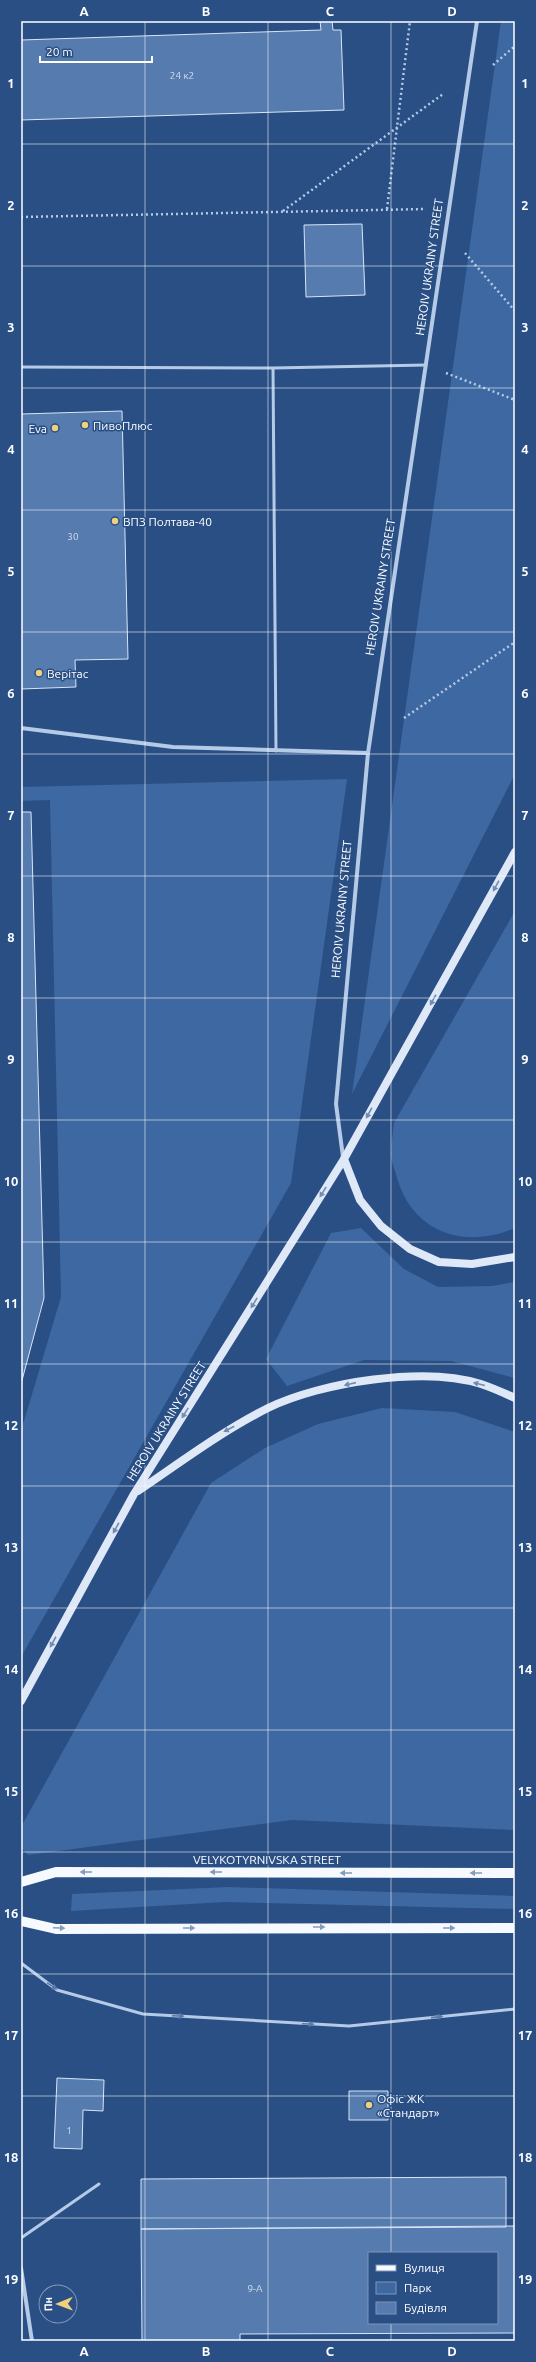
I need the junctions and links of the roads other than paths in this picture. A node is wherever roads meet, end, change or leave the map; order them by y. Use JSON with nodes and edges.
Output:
{"nodes":[{"id":1,"x":477,"y":21,"type":"edge"},
{"id":2,"x":426,"y":365,"type":"junction"},
{"id":3,"x":21,"y":367,"type":"edge"},
{"id":4,"x":273,"y":368,"type":"junction"},
{"id":5,"x":21,"y":728,"type":"edge"},
{"id":6,"x":276,"y":751,"type":"junction"},
{"id":7,"x":368,"y":753,"type":"junction"},
{"id":8,"x":515,"y":852,"type":"edge"},
{"id":9,"x":344,"y":1159,"type":"junction"},
{"id":10,"x":515,"y":1257,"type":"edge"},
{"id":11,"x":515,"y":1398,"type":"edge"},
{"id":12,"x":134,"y":1494,"type":"junction"},
{"id":13,"x":21,"y":1701,"type":"edge"},
{"id":14,"x":515,"y":1873,"type":"edge"},
{"id":15,"x":21,"y":1882,"type":"edge"},
{"id":16,"x":21,"y":1921,"type":"edge"},
{"id":17,"x":515,"y":1928,"type":"edge"},
{"id":18,"x":21,"y":1963,"type":"edge"},
{"id":19,"x":515,"y":2010,"type":"edge"},
{"id":20,"x":99,"y":2184,"type":"dead end"},
{"id":21,"x":21,"y":2238,"type":"edge"},
{"id":22,"x":21,"y":2268,"type":"edge"},
{"id":23,"x":32,"y":2341,"type":"edge"}],
"edges":[{"from":1,"to":2,"type":"street","name":"HEROIV UKRAINY STREET"},
{"from":2,"to":4,"type":"lane"},
{"from":2,"to":7,"type":"street","name":"HEROIV UKRAINY STREET"},
{"from":3,"to":4,"type":"lane"},
{"from":4,"to":6,"type":"lane"},
{"from":5,"to":6,"type":"street"},
{"from":6,"to":7,"type":"street"},
{"from":7,"to":9,"type":"street","name":"HEROIV UKRAINY STREET"},
{"from":8,"to":9,"type":"main road","name":"HEROIV UKRAINY STREET","one_way":true},
{"from":9,"to":10,"type":"main road"},
{"from":9,"to":12,"type":"main road","name":"HEROIV UKRAINY STREET","one_way":true},
{"from":11,"to":12,"type":"main road","one_way":true},
{"from":12,"to":13,"type":"main road","name":"HEROIV UKRAINY STREET","one_way":true},
{"from":14,"to":15,"type":"main road","name":"VELYKOTYRNIVSKA STREET","one_way":true},
{"from":16,"to":17,"type":"main road","one_way":true},
{"from":18,"to":19,"type":"lane","one_way":true},
{"from":20,"to":21,"type":"lane"},
{"from":22,"to":23,"type":"street"}]}
